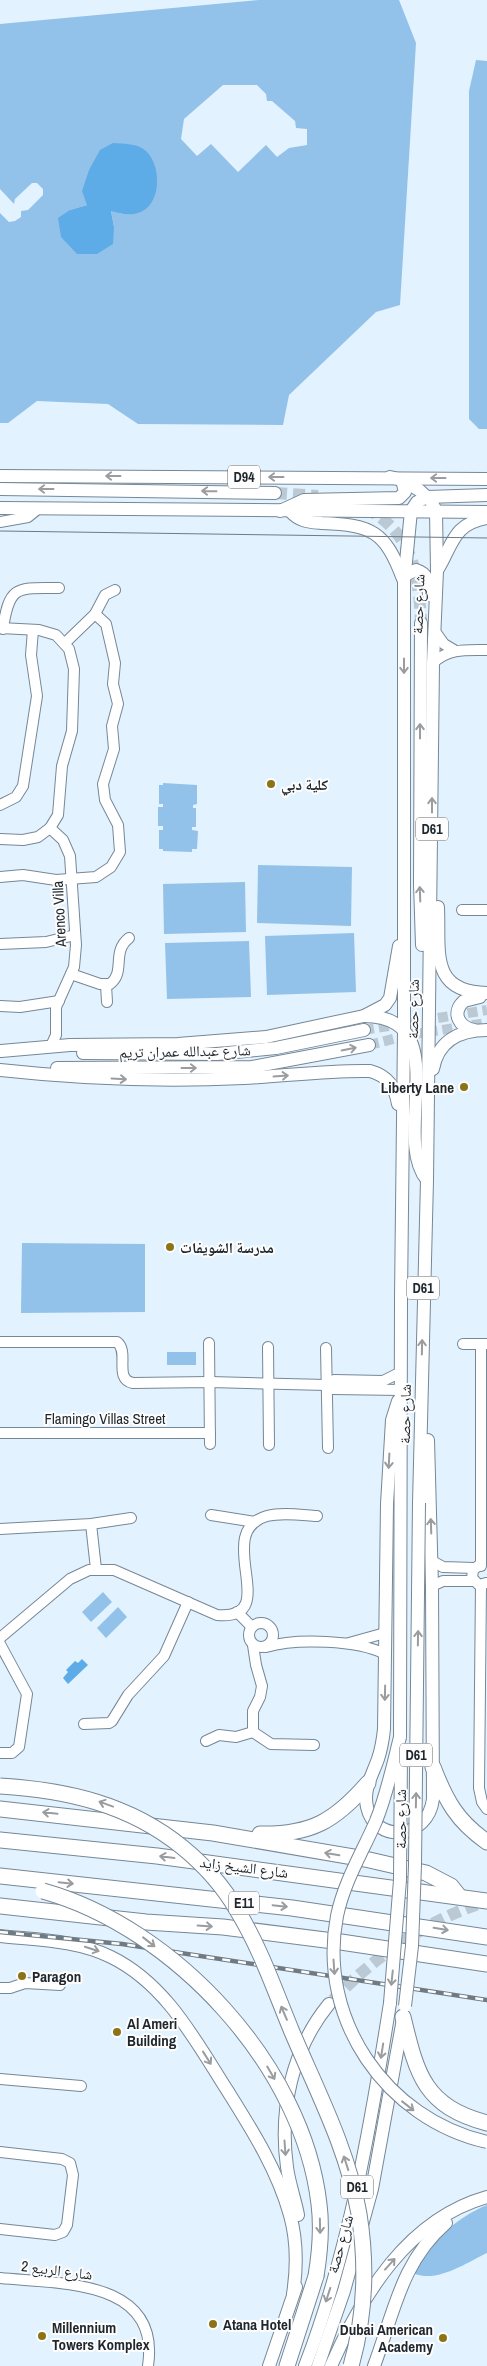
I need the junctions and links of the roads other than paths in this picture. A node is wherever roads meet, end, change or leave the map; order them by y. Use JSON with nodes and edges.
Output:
{"nodes":[{"id":1,"x":0,"y":476,"type":"edge"},
{"id":2,"x":396,"y":479,"type":"junction"},
{"id":3,"x":487,"y":479,"type":"edge"},
{"id":4,"x":0,"y":490,"type":"edge"},
{"id":5,"x":275,"y":493,"type":"tunnel mouth"},
{"id":6,"x":456,"y":495,"type":"junction"},
{"id":7,"x":487,"y":495,"type":"edge"},
{"id":8,"x":426,"y":497,"type":"junction"},
{"id":9,"x":0,"y":508,"type":"edge"},
{"id":10,"x":39,"y":508,"type":"junction"},
{"id":11,"x":285,"y":511,"type":"junction"},
{"id":12,"x":411,"y":511,"type":"junction"},
{"id":13,"x":436,"y":511,"type":"junction"},
{"id":14,"x":455,"y":512,"type":"junction"},
{"id":15,"x":487,"y":512,"type":"edge"},
{"id":16,"x":487,"y":518,"type":"edge"},
{"id":17,"x":0,"y":522,"type":"edge"},
{"id":18,"x":437,"y":571,"type":"junction"},
{"id":19,"x":405,"y":578,"type":"junction"},
{"id":20,"x":59,"y":588,"type":"dead end"},
{"id":21,"x":115,"y":590,"type":"dead end"},
{"id":22,"x":95,"y":614,"type":"junction"},
{"id":23,"x":421,"y":623,"type":"tunnel mouth"},
{"id":24,"x":434,"y":625,"type":"junction"},
{"id":25,"x":1,"y":628,"type":"edge"},
{"id":26,"x":33,"y":630,"type":"junction"},
{"id":27,"x":65,"y":643,"type":"junction"},
{"id":28,"x":454,"y":650,"type":"junction"},
{"id":29,"x":487,"y":650,"type":"edge"},
{"id":30,"x":433,"y":663,"type":"junction"},
{"id":31,"x":0,"y":805,"type":"edge"},
{"id":32,"x":50,"y":828,"type":"junction"},
{"id":33,"x":0,"y":839,"type":"edge"},
{"id":34,"x":432,"y":862,"type":"junction"},
{"id":35,"x":0,"y":877,"type":"edge"},
{"id":36,"x":73,"y":880,"type":"junction"},
{"id":37,"x":462,"y":910,"type":"dead end"},
{"id":38,"x":487,"y":910,"type":"edge"},
{"id":39,"x":75,"y":934,"type":"junction"},
{"id":40,"x":404,"y":937,"type":"junction"},
{"id":41,"x":129,"y":938,"type":"dead end"},
{"id":42,"x":0,"y":944,"type":"edge"},
{"id":43,"x":71,"y":974,"type":"junction"},
{"id":44,"x":106,"y":985,"type":"junction"},
{"id":45,"x":487,"y":993,"type":"edge"},
{"id":46,"x":429,"y":994,"type":"junction"},
{"id":47,"x":487,"y":997,"type":"edge"},
{"id":48,"x":59,"y":1002,"type":"junction"},
{"id":49,"x":106,"y":1002,"type":"dead end"},
{"id":50,"x":0,"y":1006,"type":"edge"},
{"id":51,"x":364,"y":1016,"type":"junction"},
{"id":52,"x":364,"y":1030,"type":"tunnel mouth"},
{"id":53,"x":481,"y":1030,"type":"edge"},
{"id":54,"x":404,"y":1031,"type":"junction"},
{"id":55,"x":70,"y":1045,"type":"junction"},
{"id":56,"x":369,"y":1045,"type":"tunnel mouth"},
{"id":57,"x":51,"y":1046,"type":"junction"},
{"id":58,"x":0,"y":1051,"type":"edge"},
{"id":59,"x":0,"y":1070,"type":"edge"},
{"id":60,"x":428,"y":1092,"type":"junction"},
{"id":61,"x":402,"y":1124,"type":"junction"},
{"id":62,"x":427,"y":1180,"type":"junction"},
{"id":63,"x":0,"y":1342,"type":"edge"},
{"id":64,"x":209,"y":1343,"type":"dead end"},
{"id":65,"x":463,"y":1344,"type":"dead end"},
{"id":66,"x":484,"y":1344,"type":"edge"},
{"id":67,"x":268,"y":1347,"type":"dead end"},
{"id":68,"x":326,"y":1348,"type":"dead end"},
{"id":69,"x":401,"y":1372,"type":"junction"},
{"id":70,"x":210,"y":1382,"type":"junction"},
{"id":71,"x":269,"y":1384,"type":"junction"},
{"id":72,"x":327,"y":1385,"type":"junction"},
{"id":73,"x":373,"y":1386,"type":"junction"},
{"id":74,"x":401,"y":1393,"type":"junction"},
{"id":75,"x":422,"y":1396,"type":"junction"},
{"id":76,"x":0,"y":1433,"type":"edge"},
{"id":77,"x":210,"y":1433,"type":"junction"},
{"id":78,"x":210,"y":1444,"type":"dead end"},
{"id":79,"x":269,"y":1445,"type":"dead end"},
{"id":80,"x":328,"y":1448,"type":"dead end"},
{"id":81,"x":211,"y":1515,"type":"dead end"},
{"id":82,"x":317,"y":1516,"type":"dead end"},
{"id":83,"x":131,"y":1518,"type":"dead end"},
{"id":84,"x":255,"y":1522,"type":"junction"},
{"id":85,"x":92,"y":1524,"type":"junction"},
{"id":86,"x":0,"y":1529,"type":"edge"},
{"id":87,"x":432,"y":1562,"type":"junction"},
{"id":88,"x":481,"y":1567,"type":"edge"},
{"id":89,"x":96,"y":1569,"type":"junction"},
{"id":90,"x":480,"y":1583,"type":"edge"},
{"id":91,"x":432,"y":1586,"type":"junction"},
{"id":92,"x":188,"y":1602,"type":"junction"},
{"id":93,"x":237,"y":1612,"type":"junction"},
{"id":94,"x":252,"y":1627,"type":"junction"},
{"id":95,"x":273,"y":1631,"type":"junction"},
{"id":96,"x":385,"y":1632,"type":"junction"},
{"id":97,"x":0,"y":1638,"type":"edge"},
{"id":98,"x":289,"y":1642,"type":"junction"},
{"id":99,"x":349,"y":1643,"type":"junction"},
{"id":100,"x":0,"y":1644,"type":"edge"},
{"id":101,"x":261,"y":1647,"type":"junction"},
{"id":102,"x":385,"y":1654,"type":"junction"},
{"id":103,"x":84,"y":1724,"type":"dead end"},
{"id":104,"x":253,"y":1732,"type":"junction"},
{"id":105,"x":400,"y":1737,"type":"junction"},
{"id":106,"x":206,"y":1741,"type":"dead end"},
{"id":107,"x":314,"y":1744,"type":"dead end"},
{"id":108,"x":0,"y":1753,"type":"edge"},
{"id":109,"x":433,"y":1767,"type":"junction"},
{"id":110,"x":368,"y":1783,"type":"junction"},
{"id":111,"x":0,"y":1786,"type":"edge"},
{"id":112,"x":0,"y":1809,"type":"edge"},
{"id":113,"x":487,"y":1809,"type":"edge"},
{"id":114,"x":213,"y":1833,"type":"junction"},
{"id":115,"x":0,"y":1840,"type":"edge"},
{"id":116,"x":487,"y":1842,"type":"edge"},
{"id":117,"x":0,"y":1876,"type":"edge"},
{"id":118,"x":0,"y":1886,"type":"edge"},
{"id":119,"x":459,"y":1896,"type":"junction"},
{"id":120,"x":487,"y":1901,"type":"edge"},
{"id":121,"x":0,"y":1906,"type":"edge"},
{"id":122,"x":487,"y":1937,"type":"edge"},
{"id":123,"x":4,"y":1939,"type":"edge"},
{"id":124,"x":456,"y":1959,"type":"junction"},
{"id":125,"x":487,"y":1964,"type":"edge"},
{"id":126,"x":487,"y":1968,"type":"edge"},
{"id":127,"x":60,"y":1985,"type":"dead end"},
{"id":128,"x":0,"y":1988,"type":"edge"},
{"id":129,"x":329,"y":2004,"type":"tunnel mouth"},
{"id":130,"x":404,"y":2012,"type":"junction"},
{"id":131,"x":0,"y":2079,"type":"edge"},
{"id":132,"x":82,"y":2086,"type":"dead end"},
{"id":133,"x":487,"y":2123,"type":"edge"},
{"id":134,"x":487,"y":2142,"type":"edge"},
{"id":135,"x":0,"y":2152,"type":"edge"},
{"id":136,"x":487,"y":2198,"type":"edge"},
{"id":137,"x":0,"y":2230,"type":"edge"},
{"id":138,"x":0,"y":2278,"type":"edge"},
{"id":139,"x":293,"y":2294,"type":"junction"},
{"id":140,"x":148,"y":2366,"type":"edge"},
{"id":141,"x":269,"y":2366,"type":"edge"},
{"id":142,"x":287,"y":2366,"type":"edge"},
{"id":143,"x":305,"y":2366,"type":"edge"},
{"id":144,"x":318,"y":2366,"type":"edge"},
{"id":145,"x":331,"y":2366,"type":"edge"},
{"id":146,"x":351,"y":2366,"type":"edge"},
{"id":147,"x":374,"y":2366,"type":"edge"}],
"edges":[{"from":2,"to":1,"type":"main road","number":"D94","one_way":true},
{"from":3,"to":2,"type":"main road","number":"D94","one_way":true},
{"from":2,"to":8,"type":"main road"},
{"from":2,"to":11,"type":"main road"},
{"from":5,"to":4,"type":"main road","one_way":true},
{"from":6,"to":7,"type":"main road"},
{"from":6,"to":8,"type":"main road"},
{"from":6,"to":14,"type":"main road"},
{"from":8,"to":12,"type":"main road"},
{"from":8,"to":13,"type":"main road"},
{"from":9,"to":10,"type":"main road","number":"D94"},
{"from":10,"to":11,"type":"main road","number":"D94"},
{"from":10,"to":17,"type":"street"},
{"from":11,"to":12,"type":"main road","number":"D94"},
{"from":11,"to":19,"type":"main road"},
{"from":12,"to":13,"type":"main road","number":"D94"},
{"from":12,"to":19,"type":"main road","name":"شارع حصة"},
{"from":13,"to":14,"type":"main road","number":"D94"},
{"from":13,"to":18,"type":"main road","name":"شارع حصة","number":"D61"},
{"from":14,"to":15,"type":"main road","number":"D94"},
{"from":16,"to":18,"type":"main road"},
{"from":18,"to":24,"type":"main road","name":"شارع حصة","number":"D61"},
{"from":19,"to":24,"type":"main road"},
{"from":19,"to":40,"type":"main road","name":"شارع حصة","number":"D61","one_way":true},
{"from":20,"to":25,"type":"street"},
{"from":21,"to":22,"type":"street"},
{"from":22,"to":27,"type":"street"},
{"from":22,"to":36,"type":"street"},
{"from":46,"to":23,"type":"main road","one_way":true},
{"from":24,"to":28,"type":"street"},
{"from":24,"to":30,"type":"main road","name":"شارع حصة","number":"D61"},
{"from":25,"to":26,"type":"street"},
{"from":26,"to":27,"type":"street"},
{"from":26,"to":31,"type":"street"},
{"from":27,"to":32,"type":"street"},
{"from":28,"to":29,"type":"street"},
{"from":28,"to":30,"type":"street"},
{"from":34,"to":30,"type":"main road","name":"شارع حصة","number":"D61","one_way":true},
{"from":32,"to":33,"type":"street"},
{"from":32,"to":36,"type":"street","name":"Arenco Villa"},
{"from":34,"to":45,"type":"main road"},
{"from":34,"to":46,"type":"main road","name":"شارع حصة","number":"D61"},
{"from":35,"to":36,"type":"street"},
{"from":36,"to":39,"type":"street","name":"Arenco Villa"},
{"from":37,"to":38,"type":"street"},
{"from":39,"to":42,"type":"street"},
{"from":39,"to":43,"type":"street","name":"Arenco Villa"},
{"from":40,"to":51,"type":"main road"},
{"from":40,"to":54,"type":"main road","name":"شارع حصة","number":"D61"},
{"from":41,"to":44,"type":"street"},
{"from":43,"to":44,"type":"street"},
{"from":43,"to":48,"type":"street","name":"Arenco Villa"},
{"from":44,"to":49,"type":"street"},
{"from":46,"to":60,"type":"main road","name":"شارع حصة","number":"D61"},
{"from":47,"to":53,"type":"main road"},
{"from":48,"to":50,"type":"street"},
{"from":48,"to":55,"type":"street"},
{"from":48,"to":57,"type":"street","name":"Arenco Villa"},
{"from":51,"to":54,"type":"main road"},
{"from":51,"to":55,"type":"main road"},
{"from":52,"to":58,"type":"main road","name":"شارع عبدالله عمران تريم"},
{"from":53,"to":60,"type":"main road"},
{"from":54,"to":61,"type":"main road","name":"شارع حصة","number":"D61"},
{"from":54,"to":62,"type":"main road"},
{"from":55,"to":57,"type":"main road"},
{"from":59,"to":56,"type":"main road","name":"شارع عبدالله عمران تريم","one_way":true},
{"from":57,"to":58,"type":"main road"},
{"from":59,"to":61,"type":"main road","one_way":true},
{"from":60,"to":62,"type":"main road","name":"شارع حصة","number":"D61"},
{"from":61,"to":69,"type":"main road","name":"شارع حصة","number":"D61"},
{"from":75,"to":62,"type":"main road","name":"شارع حصة","number":"D61","one_way":true},
{"from":63,"to":70,"type":"street"},
{"from":64,"to":70,"type":"street"},
{"from":65,"to":66,"type":"street"},
{"from":66,"to":88,"type":"street"},
{"from":67,"to":71,"type":"street"},
{"from":68,"to":72,"type":"street"},
{"from":69,"to":73,"type":"street"},
{"from":69,"to":74,"type":"main road","name":"شارع حصة","number":"D61"},
{"from":70,"to":71,"type":"street"},
{"from":70,"to":77,"type":"street"},
{"from":71,"to":72,"type":"street"},
{"from":71,"to":79,"type":"street"},
{"from":72,"to":73,"type":"street"},
{"from":72,"to":80,"type":"street"},
{"from":73,"to":74,"type":"street"},
{"from":74,"to":96,"type":"main road","one_way":true},
{"from":74,"to":105,"type":"main road","name":"شارع حصة","number":"D61"},
{"from":87,"to":75,"type":"main road","one_way":true},
{"from":130,"to":75,"type":"main road","name":"شارع حصة","number":"D61","one_way":true,"bridge":true},
{"from":76,"to":77,"type":"street","name":"Flamingo Villas Street"},
{"from":77,"to":78,"type":"street"},
{"from":81,"to":84,"type":"street"},
{"from":82,"to":84,"type":"street"},
{"from":83,"to":85,"type":"street"},
{"from":84,"to":93,"type":"street"},
{"from":85,"to":86,"type":"street"},
{"from":85,"to":89,"type":"street"},
{"from":87,"to":88,"type":"street"},
{"from":87,"to":91,"type":"main road"},
{"from":88,"to":90,"type":"street"},
{"from":89,"to":92,"type":"street"},
{"from":89,"to":97,"type":"street"},
{"from":90,"to":91,"type":"street"},
{"from":90,"to":113,"type":"street"},
{"from":91,"to":109,"type":"main road"},
{"from":92,"to":93,"type":"street"},
{"from":92,"to":103,"type":"street"},
{"from":93,"to":94,"type":"street"},
{"from":94,"to":95,"type":"street"},
{"from":94,"to":101,"type":"street"},
{"from":95,"to":98,"type":"street"},
{"from":95,"to":101,"type":"street"},
{"from":96,"to":99,"type":"street"},
{"from":96,"to":102,"type":"main road"},
{"from":98,"to":99,"type":"street"},
{"from":98,"to":101,"type":"street"},
{"from":99,"to":102,"type":"street"},
{"from":100,"to":108,"type":"street"},
{"from":101,"to":104,"type":"street"},
{"from":102,"to":110,"type":"main road","one_way":true},
{"from":104,"to":106,"type":"street"},
{"from":104,"to":107,"type":"street"},
{"from":105,"to":134,"type":"main road","one_way":true,"bridge":true},
{"from":105,"to":143,"type":"main road","name":"شارع حصة","number":"D61","one_way":true,"bridge":true},
{"from":109,"to":110,"type":"main road"},
{"from":109,"to":116,"type":"highway"},
{"from":110,"to":114,"type":"highway"},
{"from":146,"to":111,"type":"highway","one_way":true,"bridge":true},
{"from":114,"to":112,"type":"highway","one_way":true},
{"from":119,"to":114,"type":"highway","one_way":true},
{"from":119,"to":115,"type":"highway","name":"شارع الشيخ زايد","number":"E11","one_way":true},
{"from":117,"to":122,"type":"highway","number":"E11","one_way":true},
{"from":118,"to":142,"type":"highway","one_way":true,"bridge":true},
{"from":119,"to":120,"type":"highway","name":"شارع الشيخ زايد","number":"E11"},
{"from":121,"to":124,"type":"highway","one_way":true},
{"from":123,"to":139,"type":"main road","one_way":true},
{"from":124,"to":125,"type":"highway"},
{"from":124,"to":126,"type":"highway"},
{"from":127,"to":128,"type":"street"},
{"from":129,"to":139,"type":"main road","one_way":true},
{"from":130,"to":133,"type":"highway"},
{"from":130,"to":144,"type":"main road","name":"شارع حصة","number":"D61"},
{"from":131,"to":132,"type":"street"},
{"from":135,"to":137,"type":"street"},
{"from":145,"to":136,"type":"main road","one_way":true},
{"from":136,"to":147,"type":"main road"},
{"from":138,"to":140,"type":"street","name":"شارع الربيع 2"},
{"from":139,"to":141,"type":"main road"}]}
